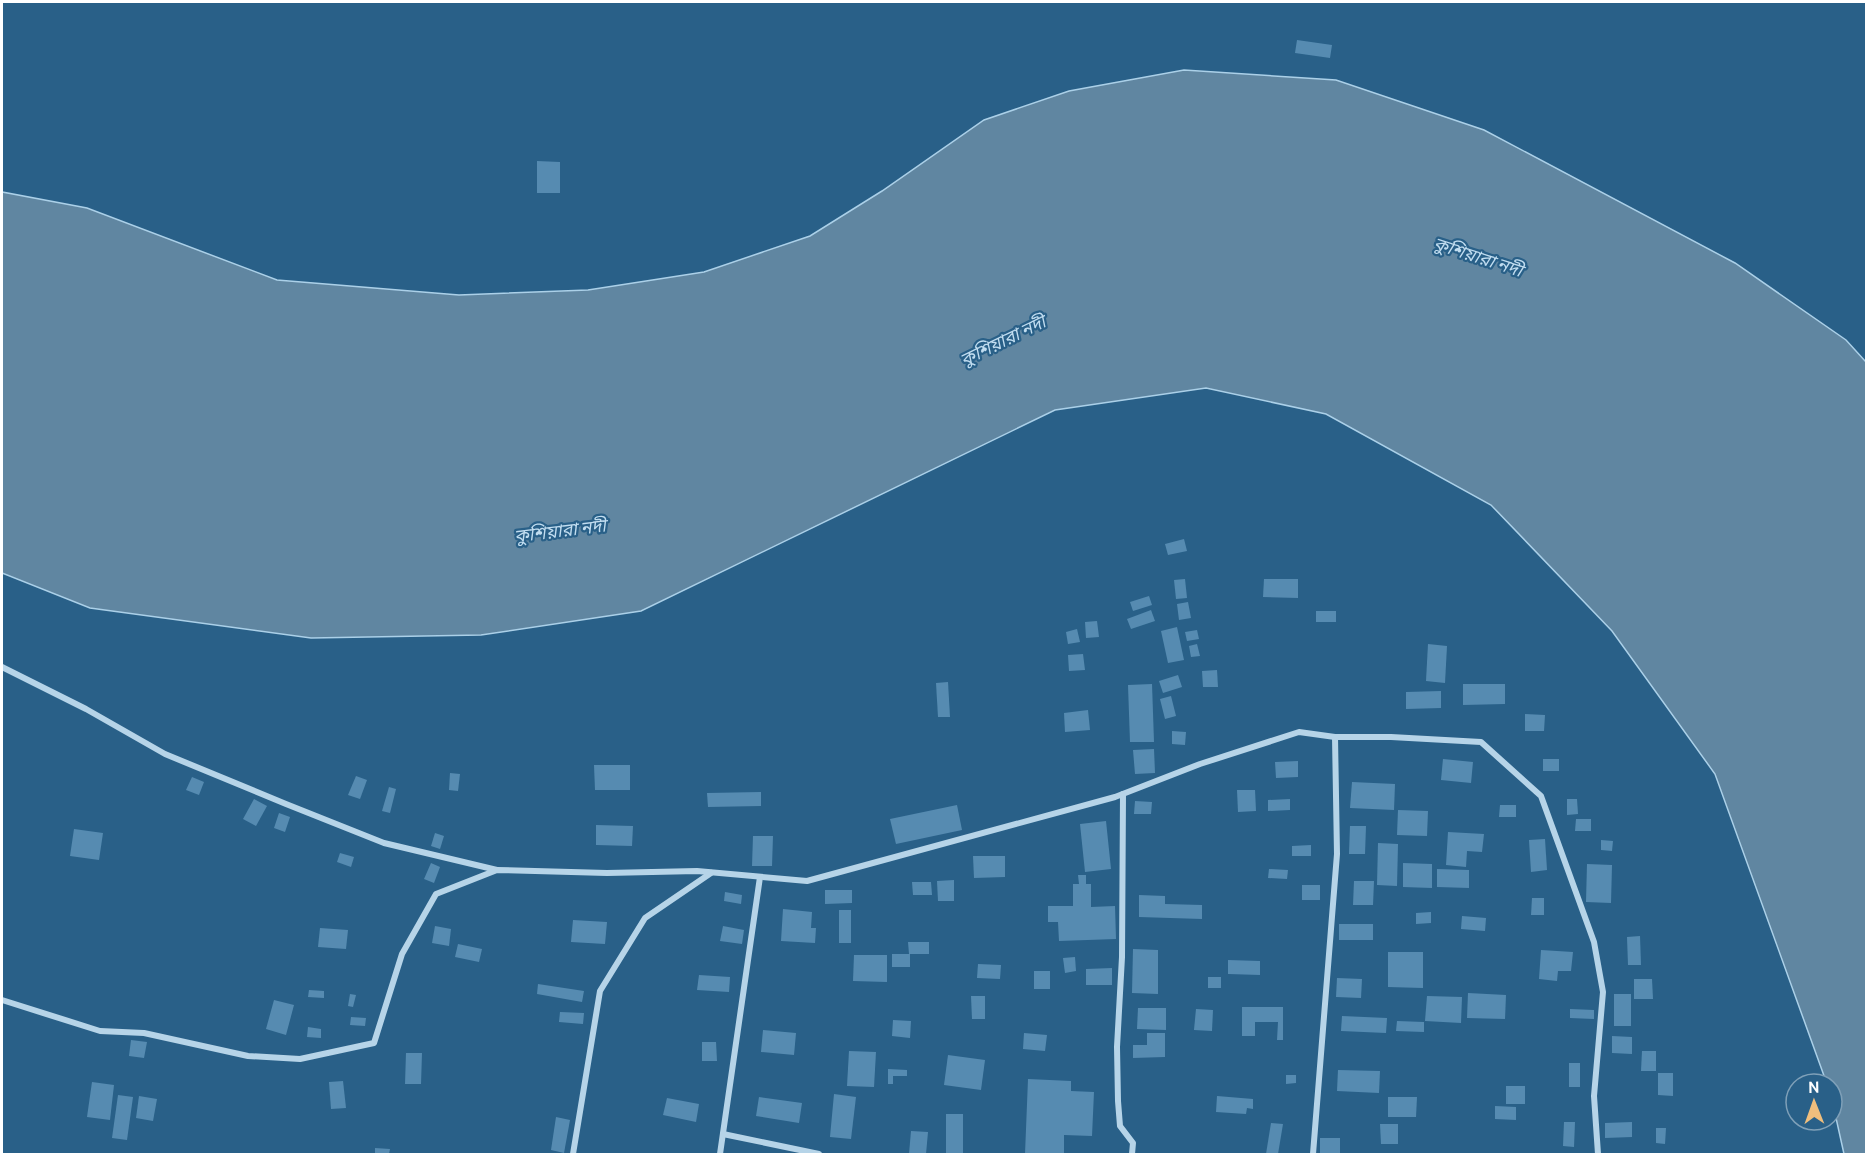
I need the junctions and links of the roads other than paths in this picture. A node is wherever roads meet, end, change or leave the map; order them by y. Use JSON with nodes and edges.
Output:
{"nodes":[{"id":1,"x":2,"y":667,"type":"edge"},
{"id":2,"x":1335,"y":737,"type":"junction"},
{"id":3,"x":1123,"y":794,"type":"junction"},
{"id":4,"x":497,"y":870,"type":"junction"},
{"id":5,"x":711,"y":872,"type":"junction"},
{"id":6,"x":760,"y":877,"type":"junction"},
{"id":7,"x":2,"y":1000,"type":"edge"},
{"id":8,"x":723,"y":1134,"type":"junction"},
{"id":9,"x":573,"y":1155,"type":"edge"},
{"id":10,"x":720,"y":1155,"type":"edge"},
{"id":11,"x":819,"y":1155,"type":"edge"},
{"id":12,"x":1132,"y":1155,"type":"edge"},
{"id":13,"x":1313,"y":1155,"type":"edge"},
{"id":14,"x":1598,"y":1155,"type":"edge"}],
"edges":[{"from":1,"to":4,"type":"street"},
{"from":2,"to":3,"type":"street"},
{"from":2,"to":13,"type":"street"},
{"from":2,"to":14,"type":"street"},
{"from":3,"to":6,"type":"street"},
{"from":3,"to":12,"type":"street"},
{"from":4,"to":5,"type":"street"},
{"from":4,"to":7,"type":"street"},
{"from":5,"to":6,"type":"street"},
{"from":5,"to":9,"type":"street"},
{"from":6,"to":8,"type":"street"},
{"from":8,"to":10,"type":"street"},
{"from":8,"to":11,"type":"street"}]}
